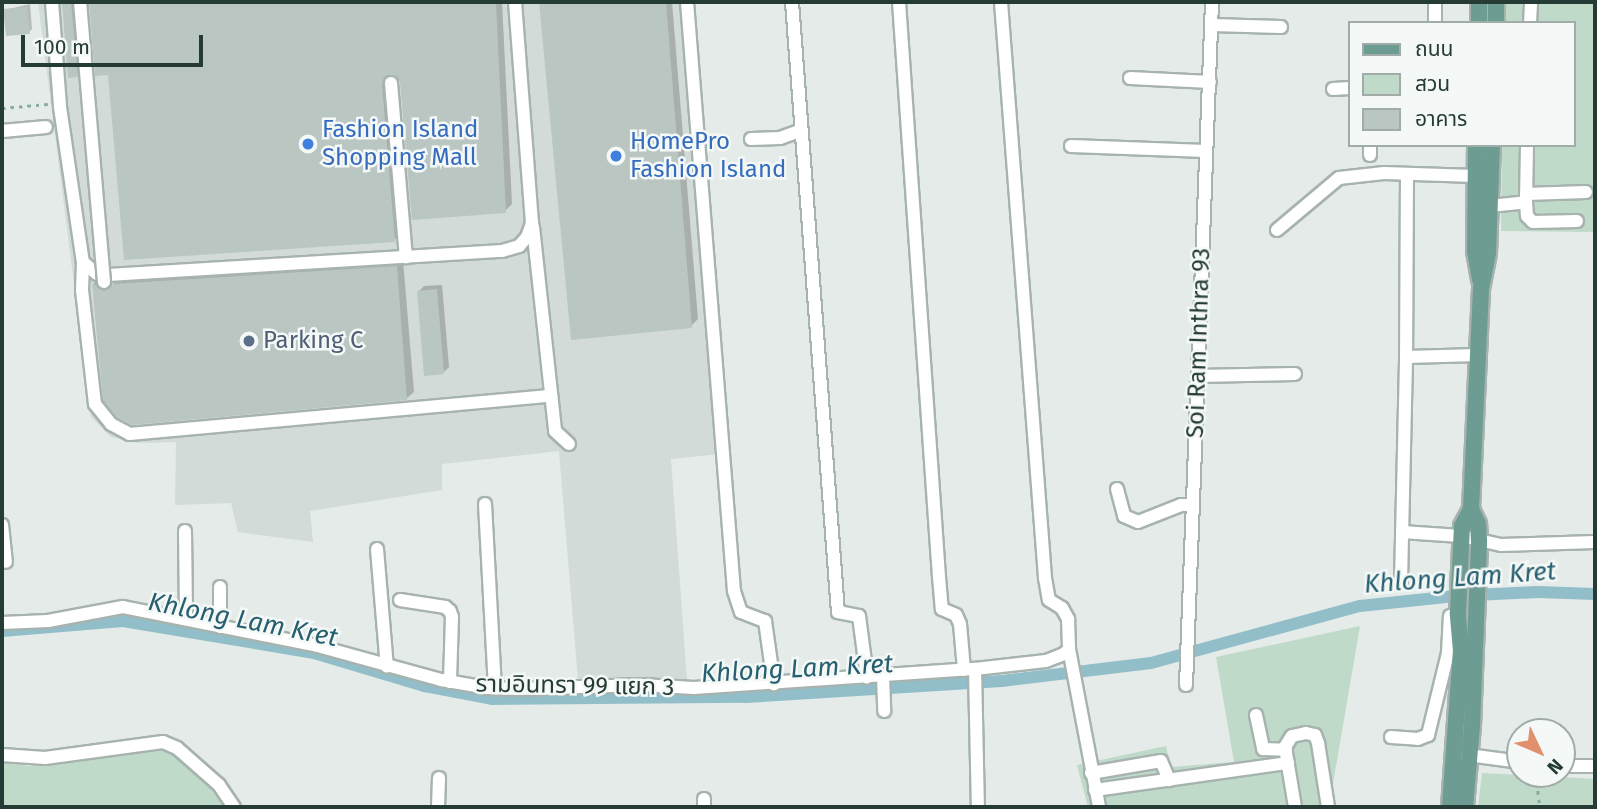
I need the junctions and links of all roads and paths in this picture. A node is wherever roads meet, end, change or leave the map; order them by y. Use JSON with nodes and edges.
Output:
{"nodes":[{"id":1,"x":52,"y":2,"type":"edge"},
{"id":2,"x":80,"y":2,"type":"edge"},
{"id":3,"x":515,"y":2,"type":"edge"},
{"id":4,"x":687,"y":2,"type":"edge"},
{"id":5,"x":792,"y":2,"type":"edge"},
{"id":6,"x":899,"y":2,"type":"edge"},
{"id":7,"x":1001,"y":2,"type":"edge"},
{"id":8,"x":1212,"y":2,"type":"edge"},
{"id":9,"x":1434,"y":2,"type":"edge"},
{"id":10,"x":1479,"y":2,"type":"edge"},
{"id":11,"x":1496,"y":2,"type":"edge"},
{"id":12,"x":1531,"y":2,"type":"edge"},
{"id":13,"x":1435,"y":21,"type":"edge"},
{"id":14,"x":1479,"y":21,"type":"edge"},
{"id":15,"x":1496,"y":21,"type":"edge"},
{"id":16,"x":1530,"y":21,"type":"edge"},
{"id":17,"x":1212,"y":25,"type":"junction"},
{"id":18,"x":1282,"y":27,"type":"dead end"},
{"id":19,"x":1130,"y":78,"type":"dead end"},
{"id":20,"x":1210,"y":82,"type":"junction"},
{"id":21,"x":391,"y":83,"type":"dead end"},
{"id":22,"x":1348,"y":88,"type":"edge"},
{"id":23,"x":1333,"y":89,"type":"dead end"},
{"id":24,"x":48,"y":104,"type":"dead end"},
{"id":25,"x":2,"y":108,"type":"edge"},
{"id":26,"x":46,"y":127,"type":"dead end"},
{"id":27,"x":802,"y":130,"type":"junction"},
{"id":28,"x":2,"y":131,"type":"edge"},
{"id":29,"x":751,"y":139,"type":"dead end"},
{"id":30,"x":1071,"y":146,"type":"dead end"},
{"id":31,"x":1476,"y":147,"type":"edge"},
{"id":32,"x":1492,"y":147,"type":"edge"},
{"id":33,"x":1527,"y":147,"type":"edge"},
{"id":34,"x":1206,"y":151,"type":"junction"},
{"id":35,"x":1407,"y":174,"type":"junction"},
{"id":36,"x":1475,"y":176,"type":"junction"},
{"id":37,"x":1586,"y":192,"type":"dead end"},
{"id":38,"x":1526,"y":198,"type":"junction"},
{"id":39,"x":1490,"y":206,"type":"junction"},
{"id":40,"x":1577,"y":221,"type":"dead end"},
{"id":41,"x":532,"y":223,"type":"junction"},
{"id":42,"x":1277,"y":230,"type":"dead end"},
{"id":43,"x":406,"y":257,"type":"junction"},
{"id":44,"x":83,"y":262,"type":"junction"},
{"id":45,"x":104,"y":282,"type":"dead end"},
{"id":46,"x":1481,"y":289,"type":"junction"},
{"id":47,"x":1478,"y":355,"type":"junction"},
{"id":48,"x":1406,"y":357,"type":"junction"},
{"id":49,"x":1295,"y":374,"type":"dead end"},
{"id":50,"x":1198,"y":376,"type":"junction"},
{"id":51,"x":551,"y":396,"type":"junction"},
{"id":52,"x":569,"y":444,"type":"dead end"},
{"id":53,"x":1117,"y":489,"type":"dead end"},
{"id":54,"x":485,"y":505,"type":"dead end"},
{"id":55,"x":1193,"y":505,"type":"junction"},
{"id":56,"x":1471,"y":509,"type":"junction"},
{"id":57,"x":2,"y":525,"type":"edge"},
{"id":58,"x":184,"y":531,"type":"dead end"},
{"id":59,"x":1402,"y":532,"type":"junction"},
{"id":60,"x":1461,"y":536,"type":"junction"},
{"id":61,"x":1479,"y":541,"type":"junction"},
{"id":62,"x":1595,"y":542,"type":"edge"},
{"id":63,"x":377,"y":549,"type":"dead end"},
{"id":64,"x":6,"y":562,"type":"dead end"},
{"id":65,"x":1401,"y":581,"type":"dead end"},
{"id":66,"x":220,"y":587,"type":"dead end"},
{"id":67,"x":400,"y":600,"type":"dead end"},
{"id":68,"x":186,"y":619,"type":"junction"},
{"id":69,"x":2,"y":623,"type":"edge"},
{"id":70,"x":220,"y":627,"type":"junction"},
{"id":71,"x":1070,"y":652,"type":"junction"},
{"id":72,"x":1454,"y":652,"type":"junction"},
{"id":73,"x":387,"y":667,"type":"junction"},
{"id":74,"x":971,"y":672,"type":"junction"},
{"id":75,"x":867,"y":677,"type":"junction"},
{"id":76,"x":883,"y":679,"type":"junction"},
{"id":77,"x":450,"y":681,"type":"junction"},
{"id":78,"x":774,"y":684,"type":"junction"},
{"id":79,"x":1186,"y":685,"type":"dead end"},
{"id":80,"x":495,"y":688,"type":"junction"},
{"id":81,"x":884,"y":705,"type":"dead end"},
{"id":82,"x":1255,"y":715,"type":"dead end"},
{"id":83,"x":1391,"y":737,"type":"dead end"},
{"id":84,"x":1463,"y":754,"type":"junction"},
{"id":85,"x":2,"y":755,"type":"edge"},
{"id":86,"x":1287,"y":756,"type":"junction"},
{"id":87,"x":1506,"y":760,"type":"edge"},
{"id":88,"x":1576,"y":766,"type":"edge"},
{"id":89,"x":1595,"y":766,"type":"edge"},
{"id":90,"x":1091,"y":773,"type":"junction"},
{"id":91,"x":439,"y":778,"type":"dead end"},
{"id":92,"x":1169,"y":780,"type":"junction"},
{"id":93,"x":1538,"y":788,"type":"edge"},
{"id":94,"x":1095,"y":790,"type":"junction"},
{"id":95,"x":233,"y":807,"type":"edge"},
{"id":96,"x":438,"y":807,"type":"edge"},
{"id":97,"x":978,"y":807,"type":"edge"},
{"id":98,"x":1099,"y":807,"type":"edge"},
{"id":99,"x":1294,"y":807,"type":"edge"},
{"id":100,"x":1328,"y":807,"type":"edge"},
{"id":101,"x":1450,"y":807,"type":"edge"},
{"id":102,"x":1465,"y":807,"type":"edge"},
{"id":103,"x":1540,"y":807,"type":"edge"}],
"edges":[{"from":1,"to":44,"type":"street"},
{"from":2,"to":45,"type":"street","bridge":true},
{"from":3,"to":41,"type":"street"},
{"from":4,"to":78,"type":"street"},
{"from":5,"to":27,"type":"street"},
{"from":6,"to":74,"type":"street"},
{"from":7,"to":71,"type":"street"},
{"from":8,"to":17,"type":"street","name":"Soi Ram Inthra 93"},
{"from":9,"to":13,"type":"street"},
{"from":10,"to":14,"type":"main road"},
{"from":11,"to":15,"type":"main road"},
{"from":12,"to":16,"type":"street"},
{"from":17,"to":18,"type":"street"},
{"from":17,"to":20,"type":"street","name":"Soi Ram Inthra 93"},
{"from":19,"to":20,"type":"street"},
{"from":20,"to":34,"type":"street","name":"Soi Ram Inthra 93"},
{"from":21,"to":43,"type":"street"},
{"from":22,"to":23,"type":"street"},
{"from":24,"to":25,"type":"path"},
{"from":26,"to":28,"type":"street"},
{"from":27,"to":29,"type":"street"},
{"from":27,"to":75,"type":"street"},
{"from":30,"to":34,"type":"street"},
{"from":31,"to":36,"type":"main road"},
{"from":32,"to":39,"type":"main road"},
{"from":33,"to":38,"type":"street"},
{"from":34,"to":50,"type":"street","name":"Soi Ram Inthra 93"},
{"from":35,"to":36,"type":"street"},
{"from":35,"to":42,"type":"street"},
{"from":35,"to":48,"type":"street"},
{"from":36,"to":46,"type":"main road"},
{"from":37,"to":38,"type":"street"},
{"from":38,"to":39,"type":"street"},
{"from":38,"to":40,"type":"street"},
{"from":39,"to":46,"type":"main road"},
{"from":41,"to":43,"type":"street"},
{"from":41,"to":51,"type":"street"},
{"from":43,"to":44,"type":"street"},
{"from":44,"to":51,"type":"street"},
{"from":46,"to":47,"type":"main road"},
{"from":47,"to":48,"type":"street"},
{"from":47,"to":56,"type":"main road"},
{"from":48,"to":59,"type":"street"},
{"from":49,"to":50,"type":"street"},
{"from":50,"to":55,"type":"street","name":"Soi Ram Inthra 93"},
{"from":51,"to":52,"type":"street"},
{"from":53,"to":55,"type":"street"},
{"from":54,"to":80,"type":"street"},
{"from":55,"to":79,"type":"street","name":"Soi Ram Inthra 93"},
{"from":56,"to":60,"type":"main road"},
{"from":56,"to":61,"type":"main road"},
{"from":57,"to":64,"type":"street"},
{"from":58,"to":68,"type":"street"},
{"from":59,"to":60,"type":"street"},
{"from":59,"to":65,"type":"street"},
{"from":60,"to":61,"type":"street"},
{"from":60,"to":72,"type":"main road"},
{"from":61,"to":62,"type":"street"},
{"from":61,"to":84,"type":"main road"},
{"from":63,"to":73,"type":"street"},
{"from":66,"to":70,"type":"street"},
{"from":67,"to":77,"type":"street"},
{"from":68,"to":69,"type":"street","name":"รามอินทรา 99 แยก 3"},
{"from":68,"to":70,"type":"street","name":"รามอินทรา 99 แยก 3"},
{"from":70,"to":73,"type":"street","name":"รามอินทรา 99 แยก 3"},
{"from":71,"to":74,"type":"street","name":"รามอินทรา 99 แยก 3"},
{"from":71,"to":90,"type":"street"},
{"from":72,"to":83,"type":"street"},
{"from":72,"to":84,"type":"main road"},
{"from":73,"to":77,"type":"street","name":"รามอินทรา 99 แยก 3"},
{"from":74,"to":76,"type":"street","name":"รามอินทรา 99 แยก 3"},
{"from":74,"to":97,"type":"street"},
{"from":75,"to":76,"type":"street","name":"รามอินทรา 99 แยก 3"},
{"from":75,"to":78,"type":"street","name":"รามอินทรา 99 แยก 3"},
{"from":76,"to":81,"type":"street"},
{"from":77,"to":80,"type":"street","name":"รามอินทรา 99 แยก 3"},
{"from":78,"to":80,"type":"street","name":"รามอินทรา 99 แยก 3"},
{"from":82,"to":86,"type":"street"},
{"from":84,"to":87,"type":"street"},
{"from":84,"to":101,"type":"main road"},
{"from":84,"to":102,"type":"main road"},
{"from":85,"to":95,"type":"street"},
{"from":86,"to":92,"type":"street"},
{"from":86,"to":99,"type":"street"},
{"from":86,"to":100,"type":"street"},
{"from":88,"to":89,"type":"street"},
{"from":90,"to":92,"type":"street"},
{"from":90,"to":94,"type":"street"},
{"from":91,"to":96,"type":"street"},
{"from":92,"to":94,"type":"street"},
{"from":93,"to":103,"type":"path"},
{"from":94,"to":98,"type":"street"}]}
